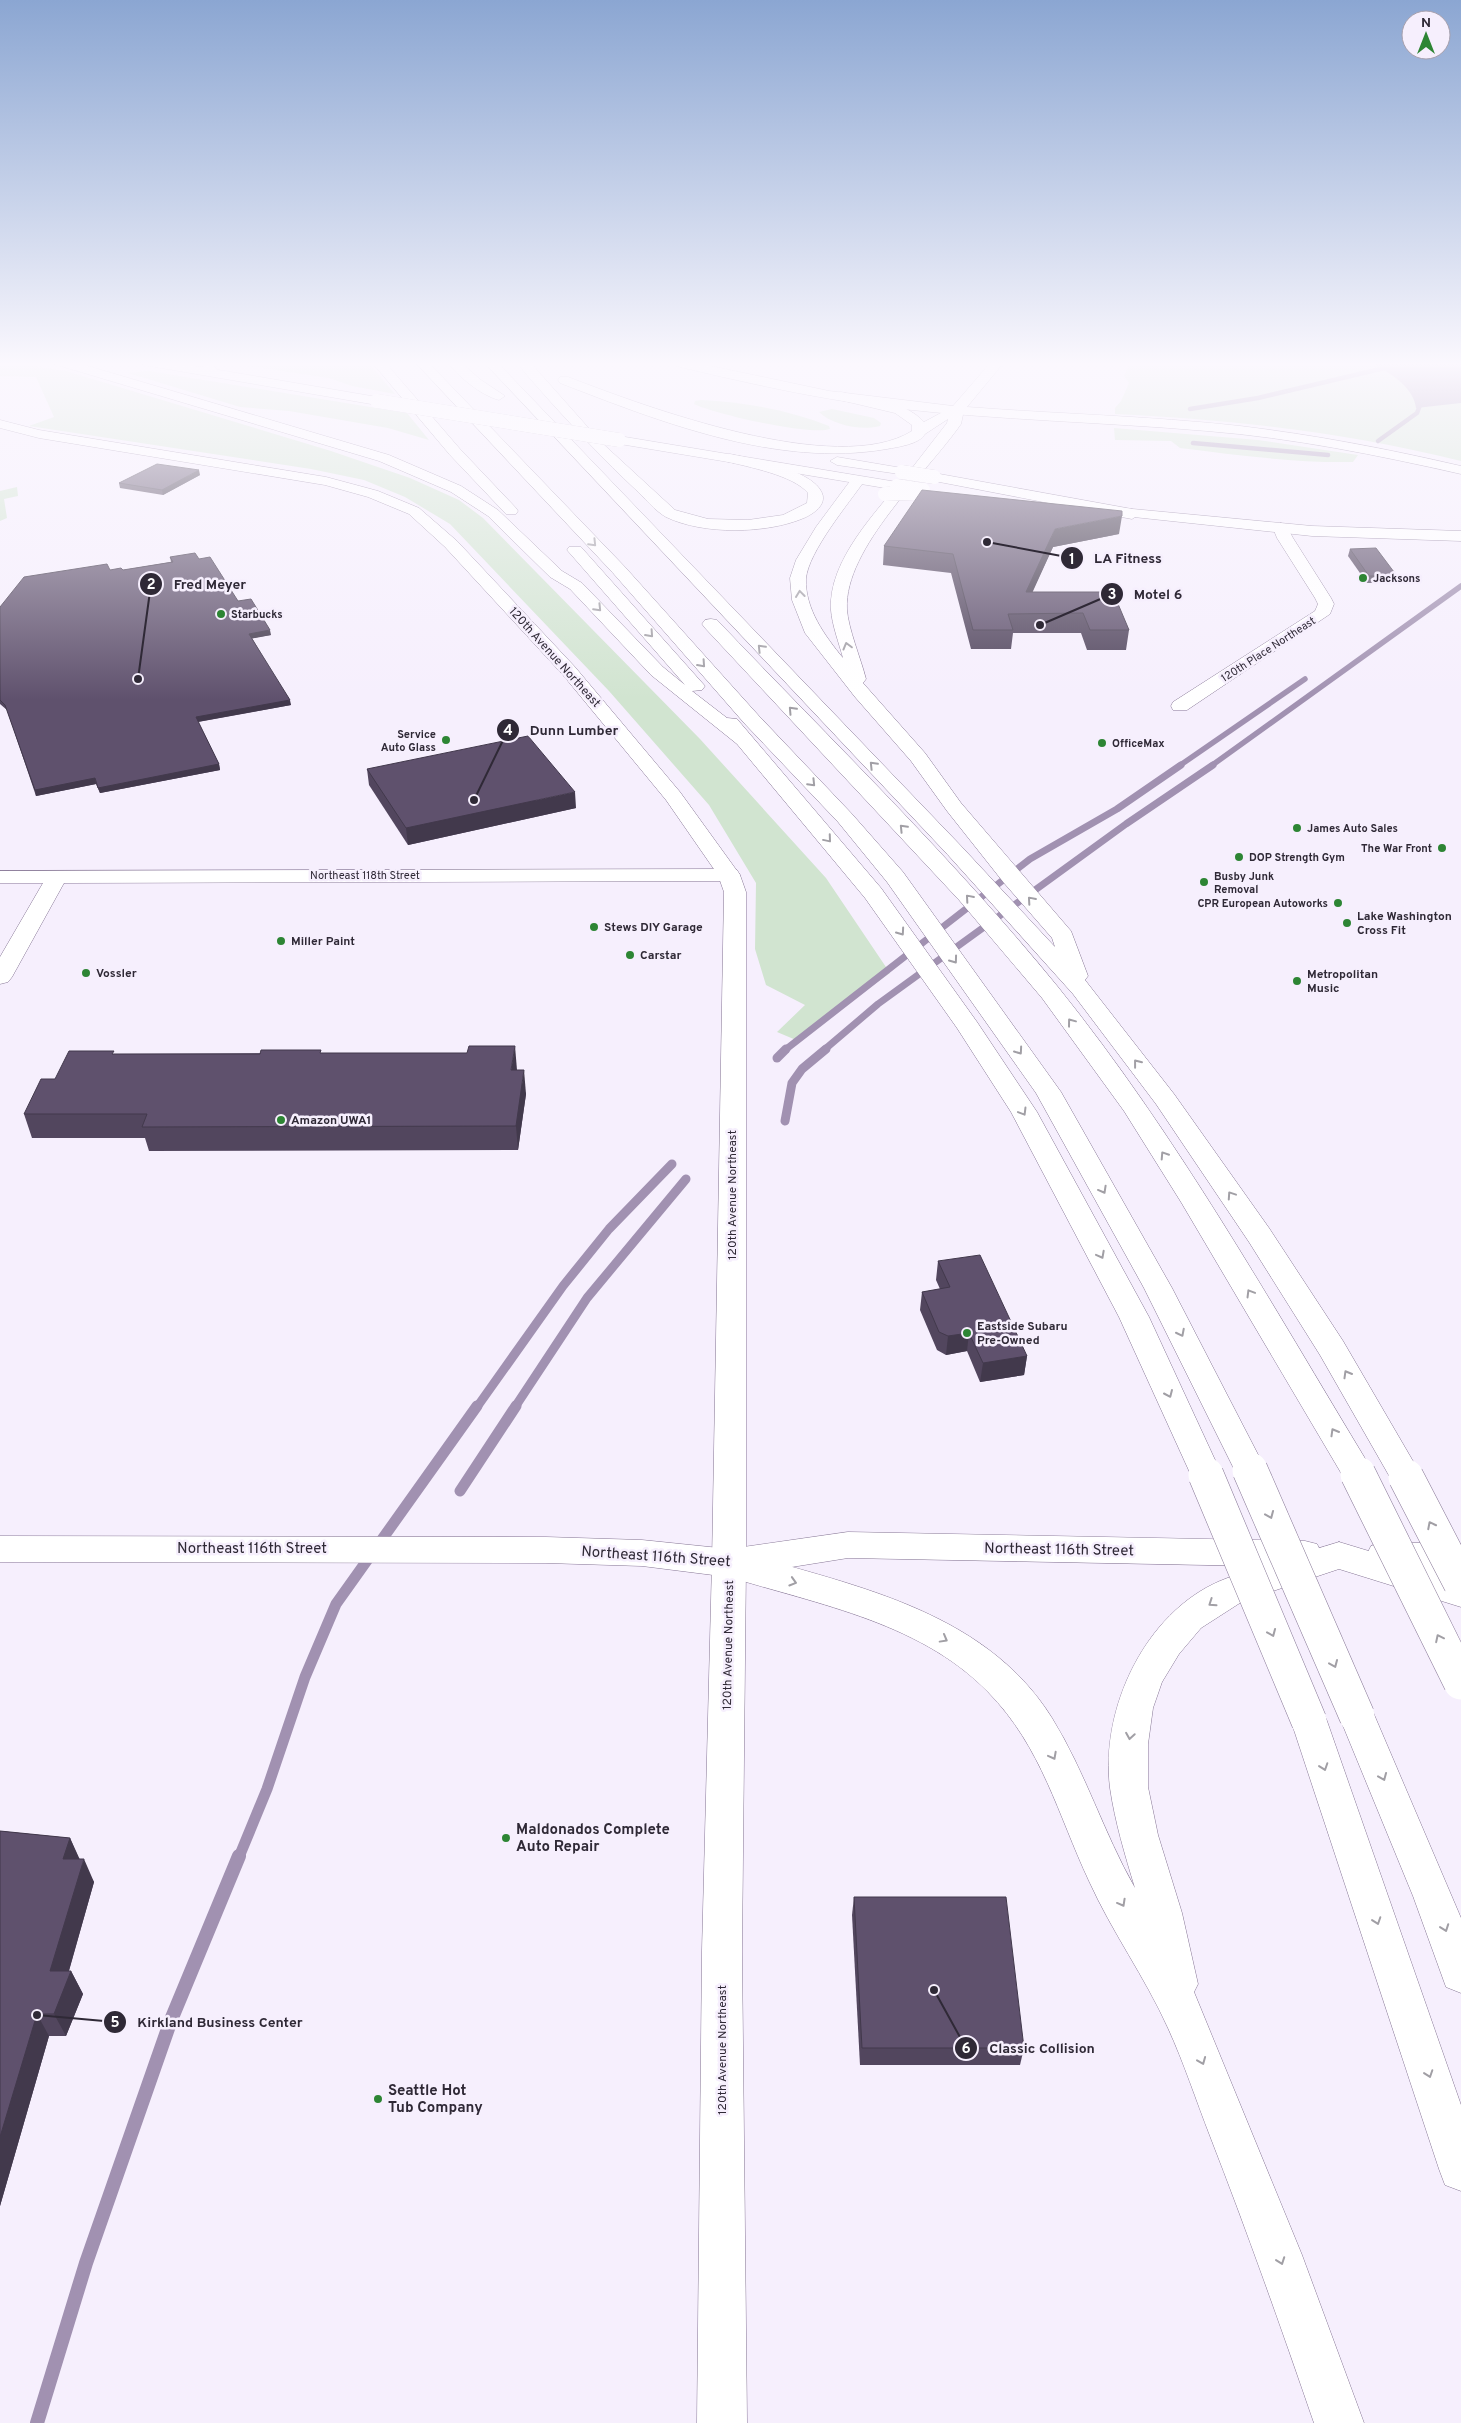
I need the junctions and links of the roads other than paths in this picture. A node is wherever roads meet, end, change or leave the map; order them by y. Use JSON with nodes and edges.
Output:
{"nodes":[{"id":1,"x":284,"y":474,"type":"edge"},
{"id":2,"x":426,"y":474,"type":"edge"},
{"id":3,"x":476,"y":474,"type":"edge"},
{"id":4,"x":522,"y":474,"type":"edge"},
{"id":5,"x":574,"y":474,"type":"edge"},
{"id":6,"x":597,"y":474,"type":"edge"},
{"id":7,"x":628,"y":474,"type":"edge"},
{"id":8,"x":780,"y":474,"type":"edge"},
{"id":9,"x":824,"y":474,"type":"edge"},
{"id":10,"x":914,"y":474,"type":"edge"},
{"id":11,"x":915,"y":474,"type":"edge"},
{"id":12,"x":858,"y":480,"type":"junction"},
{"id":13,"x":879,"y":494,"type":"junction"},
{"id":14,"x":952,"y":495,"type":"edge"},
{"id":15,"x":971,"y":496,"type":"junction"},
{"id":16,"x":597,"y":499,"type":"dead end"},
{"id":17,"x":834,"y":514,"type":"junction"},
{"id":18,"x":1132,"y":514,"type":"junction"},
{"id":19,"x":1281,"y":528,"type":"junction"},
{"id":20,"x":561,"y":535,"type":"dead end"},
{"id":21,"x":1459,"y":535,"type":"edge"},
{"id":22,"x":576,"y":586,"type":"junction"},
{"id":23,"x":697,"y":609,"type":"dead end"},
{"id":24,"x":861,"y":693,"type":"junction"},
{"id":25,"x":1180,"y":706,"type":"dead end"},
{"id":26,"x":752,"y":748,"type":"junction"},
{"id":27,"x":729,"y":875,"type":"junction"},
{"id":28,"x":0,"y":877,"type":"edge"},
{"id":29,"x":57,"y":877,"type":"junction"},
{"id":30,"x":1043,"y":948,"type":"junction"},
{"id":31,"x":0,"y":977,"type":"edge"},
{"id":32,"x":980,"y":1019,"type":"junction"},
{"id":33,"x":0,"y":1550,"type":"edge"},
{"id":34,"x":1339,"y":1555,"type":"junction"},
{"id":35,"x":1461,"y":1558,"type":"edge"},
{"id":36,"x":729,"y":1563,"type":"junction"},
{"id":37,"x":1461,"y":1584,"type":"edge"},
{"id":38,"x":1461,"y":1593,"type":"edge"},
{"id":39,"x":1461,"y":1682,"type":"edge"},
{"id":40,"x":1461,"y":1972,"type":"edge"},
{"id":41,"x":1184,"y":2015,"type":"junction"},
{"id":42,"x":1461,"y":2168,"type":"edge"},
{"id":43,"x":722,"y":2423,"type":"edge"},
{"id":44,"x":1339,"y":2423,"type":"edge"}],
"edges":[{"from":1,"to":27,"type":"main road","name":"120th Avenue Northeast"},
{"from":2,"to":22,"type":"main road"},
{"from":3,"to":22,"type":"main road"},
{"from":4,"to":32,"type":"main road","one_way":true},
{"from":5,"to":16,"type":"main road"},
{"from":30,"to":6,"type":"main road","one_way":true},
{"from":7,"to":8,"type":"main road"},
{"from":9,"to":12,"type":"main road"},
{"from":24,"to":10,"type":"main road","one_way":true},
{"from":11,"to":18,"type":"main road","bridge":true},
{"from":12,"to":13,"type":"main road"},
{"from":12,"to":17,"type":"main road"},
{"from":13,"to":15,"type":"main road","bridge":true},
{"from":13,"to":17,"type":"main road"},
{"from":14,"to":15,"type":"main road"},
{"from":15,"to":18,"type":"main road"},
{"from":24,"to":17,"type":"main road","one_way":true},
{"from":18,"to":19,"type":"main road"},
{"from":19,"to":21,"type":"main road"},
{"from":19,"to":25,"type":"main road","name":"120th Place Northeast"},
{"from":20,"to":26,"type":"main road","one_way":true},
{"from":22,"to":26,"type":"main road","one_way":true},
{"from":30,"to":23,"type":"main road","one_way":true},
{"from":30,"to":24,"type":"main road","one_way":true},
{"from":26,"to":32,"type":"main road","one_way":true},
{"from":27,"to":29,"type":"main road","name":"Northeast 118th Street"},
{"from":27,"to":36,"type":"main road","name":"120th Avenue Northeast"},
{"from":28,"to":29,"type":"main road","name":"Northeast 118th Street"},
{"from":29,"to":31,"type":"main road"},
{"from":37,"to":30,"type":"main road","one_way":true,"bridge":true},
{"from":39,"to":30,"type":"main road","one_way":true,"bridge":true},
{"from":32,"to":40,"type":"main road","one_way":true,"bridge":true},
{"from":32,"to":42,"type":"main road","one_way":true,"bridge":true},
{"from":33,"to":36,"type":"main road","name":"Northeast 116th Street"},
{"from":34,"to":35,"type":"main road","name":"Northeast 116th Street"},
{"from":34,"to":36,"type":"main road","name":"Northeast 116th Street"},
{"from":34,"to":38,"type":"main road"},
{"from":34,"to":41,"type":"main road","one_way":true},
{"from":36,"to":41,"type":"main road","one_way":true},
{"from":36,"to":43,"type":"main road","name":"120th Avenue Northeast"},
{"from":41,"to":44,"type":"main road","one_way":true}]}
